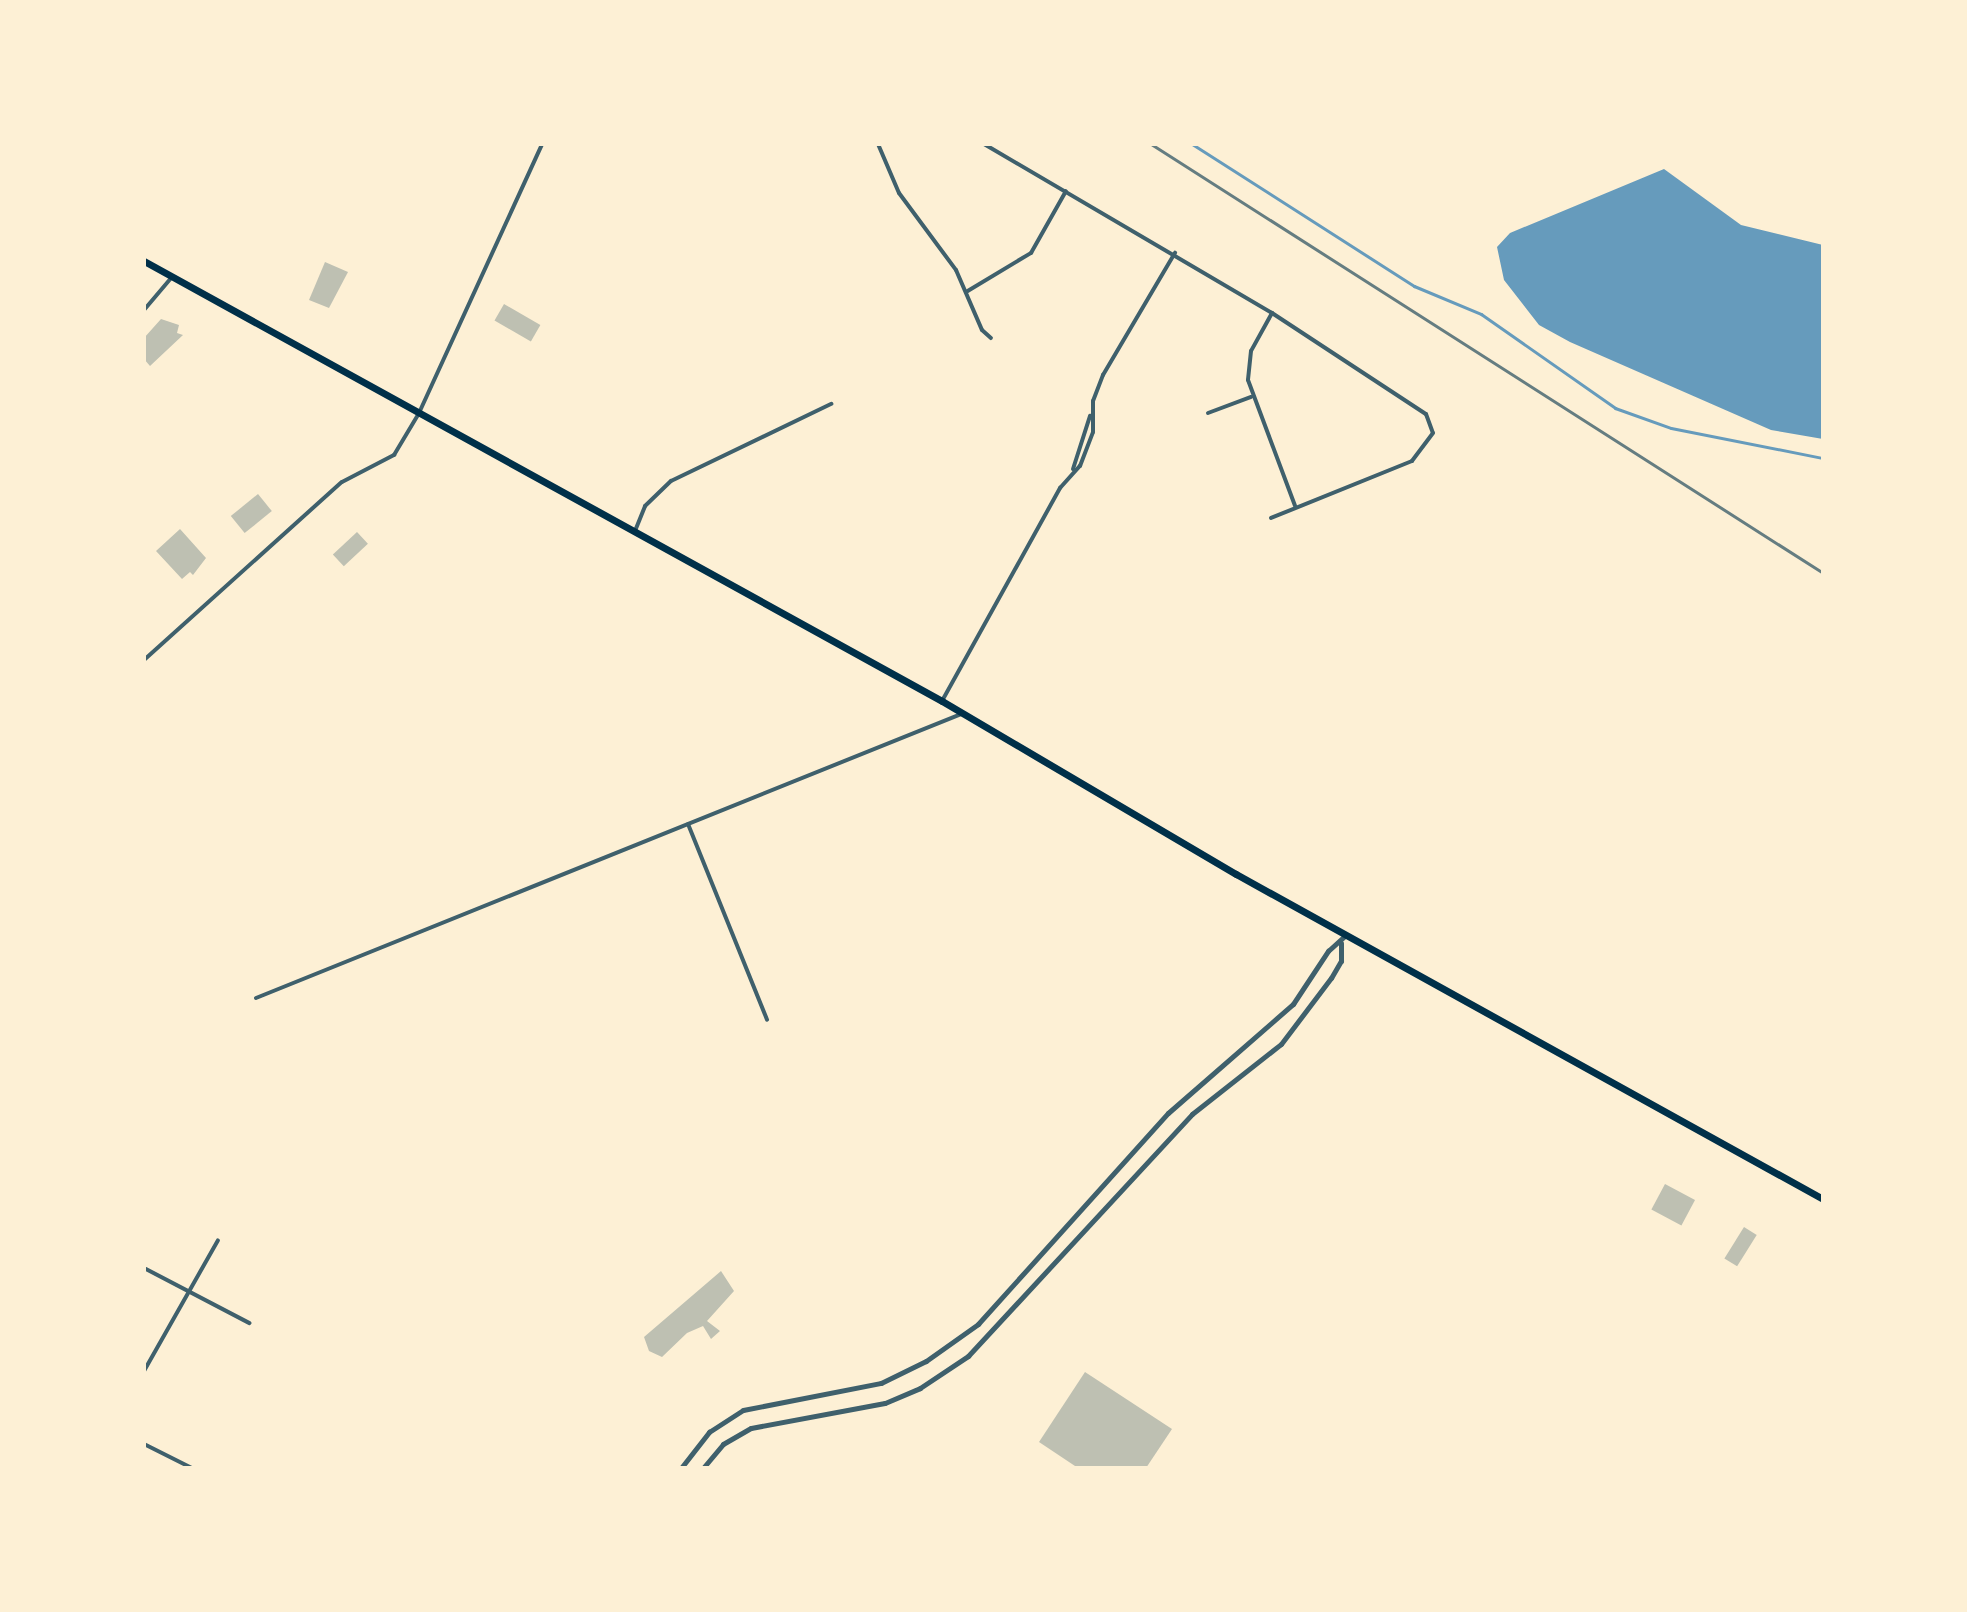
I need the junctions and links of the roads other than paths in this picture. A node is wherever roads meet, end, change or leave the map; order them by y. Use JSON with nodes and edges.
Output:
{"nodes":[{"id":1,"x":542,"y":144,"type":"edge"},
{"id":2,"x":878,"y":144,"type":"edge"},
{"id":3,"x":984,"y":144,"type":"edge"},
{"id":4,"x":1066,"y":191,"type":"junction"},
{"id":5,"x":1175,"y":253,"type":"junction"},
{"id":6,"x":144,"y":261,"type":"edge"},
{"id":7,"x":173,"y":276,"type":"junction"},
{"id":8,"x":966,"y":292,"type":"junction"},
{"id":9,"x":144,"y":310,"type":"edge"},
{"id":10,"x":1272,"y":313,"type":"junction"},
{"id":11,"x":991,"y":338,"type":"dead end"},
{"id":12,"x":1251,"y":397,"type":"junction"},
{"id":13,"x":831,"y":404,"type":"dead end"},
{"id":14,"x":419,"y":413,"type":"junction"},
{"id":15,"x":1208,"y":413,"type":"dead end"},
{"id":16,"x":1091,"y":416,"type":"junction"},
{"id":17,"x":1073,"y":469,"type":"junction"},
{"id":18,"x":1295,"y":506,"type":"junction"},
{"id":19,"x":1271,"y":518,"type":"dead end"},
{"id":20,"x":635,"y":531,"type":"junction"},
{"id":21,"x":144,"y":660,"type":"edge"},
{"id":22,"x":942,"y":701,"type":"junction"},
{"id":23,"x":963,"y":713,"type":"junction"},
{"id":24,"x":688,"y":824,"type":"junction"},
{"id":25,"x":1346,"y":935,"type":"junction"},
{"id":26,"x":1341,"y":943,"type":"junction"},
{"id":27,"x":256,"y":998,"type":"dead end"},
{"id":28,"x":767,"y":1020,"type":"dead end"},
{"id":29,"x":1823,"y":1199,"type":"edge"},
{"id":30,"x":218,"y":1240,"type":"dead end"},
{"id":31,"x":144,"y":1268,"type":"edge"},
{"id":32,"x":191,"y":1291,"type":"junction"},
{"id":33,"x":249,"y":1323,"type":"dead end"},
{"id":34,"x":144,"y":1371,"type":"edge"},
{"id":35,"x":144,"y":1444,"type":"edge"},
{"id":36,"x":192,"y":1468,"type":"edge"},
{"id":37,"x":681,"y":1468,"type":"edge"},
{"id":38,"x":703,"y":1468,"type":"edge"}],
"edges":[{"from":1,"to":14,"type":"street"},
{"from":2,"to":8,"type":"street"},
{"from":3,"to":4,"type":"street"},
{"from":4,"to":5,"type":"street"},
{"from":4,"to":8,"type":"street"},
{"from":5,"to":10,"type":"street"},
{"from":5,"to":16,"type":"street"},
{"from":6,"to":7,"type":"main road"},
{"from":7,"to":9,"type":"street"},
{"from":7,"to":14,"type":"main road"},
{"from":8,"to":11,"type":"street"},
{"from":10,"to":12,"type":"street"},
{"from":10,"to":18,"type":"street"},
{"from":12,"to":15,"type":"street"},
{"from":12,"to":18,"type":"street"},
{"from":13,"to":20,"type":"street"},
{"from":14,"to":20,"type":"main road"},
{"from":14,"to":21,"type":"street"},
{"from":16,"to":17,"type":"street"},
{"from":16,"to":17,"type":"street"},
{"from":17,"to":22,"type":"street"},
{"from":18,"to":19,"type":"street"},
{"from":20,"to":22,"type":"main road"},
{"from":22,"to":23,"type":"main road"},
{"from":23,"to":24,"type":"street"},
{"from":23,"to":25,"type":"main road"},
{"from":24,"to":27,"type":"street"},
{"from":24,"to":28,"type":"street"},
{"from":25,"to":26,"type":"street"},
{"from":25,"to":29,"type":"main road"},
{"from":26,"to":37,"type":"street"},
{"from":26,"to":38,"type":"street"},
{"from":30,"to":32,"type":"street"},
{"from":31,"to":32,"type":"street"},
{"from":32,"to":33,"type":"street"},
{"from":32,"to":34,"type":"street"},
{"from":35,"to":36,"type":"street"}]}
